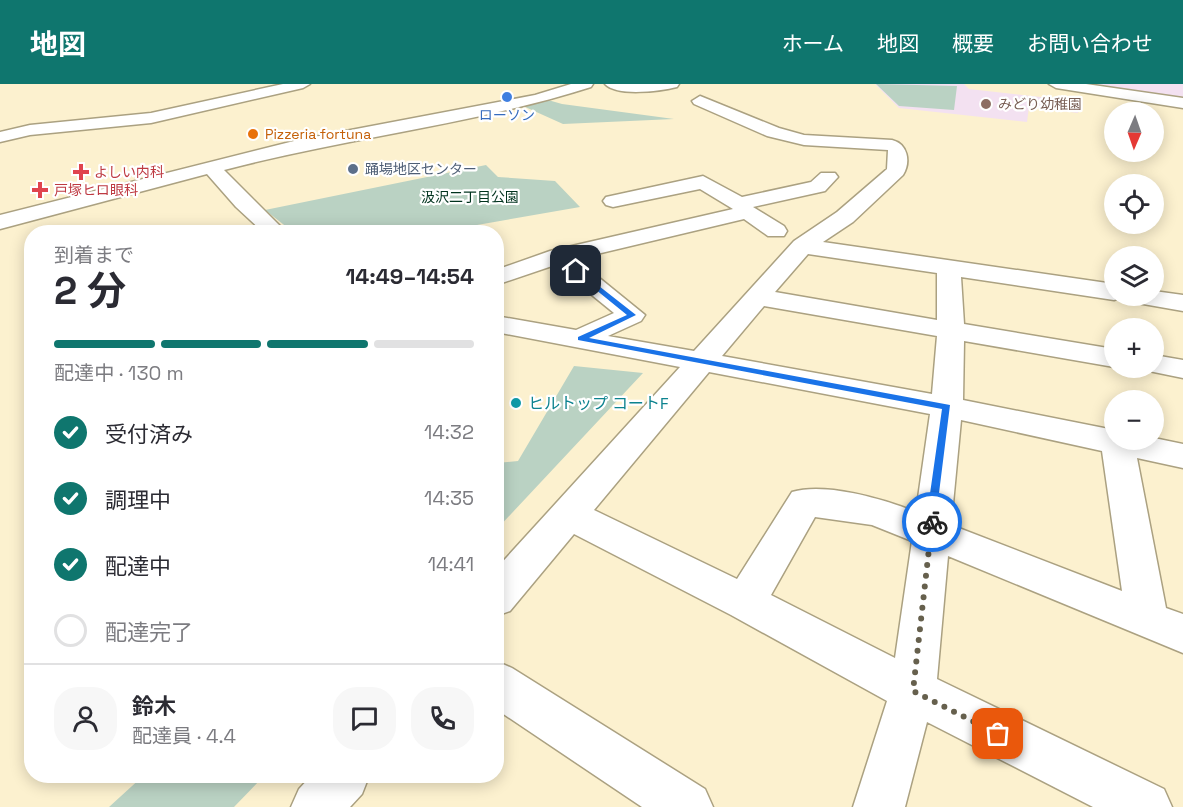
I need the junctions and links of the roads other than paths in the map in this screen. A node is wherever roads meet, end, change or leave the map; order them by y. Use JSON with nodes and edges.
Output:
{"nodes":[{"id":1,"x":303,"y":84,"type":"edge"},
{"id":2,"x":586,"y":84,"type":"edge"},
{"id":3,"x":612,"y":84,"type":"edge"},
{"id":4,"x":672,"y":84,"type":"edge"},
{"id":5,"x":1056,"y":84,"type":"edge"},
{"id":6,"x":700,"y":101,"type":"dead end"},
{"id":7,"x":1183,"y":103,"type":"edge"},
{"id":8,"x":0,"y":116,"type":"edge"},
{"id":9,"x":30,"y":130,"type":"junction"},
{"id":10,"x":0,"y":137,"type":"edge"},
{"id":11,"x":211,"y":167,"type":"junction"},
{"id":12,"x":828,"y":177,"type":"dead end"},
{"id":13,"x":613,"y":201,"type":"dead end"},
{"id":14,"x":743,"y":208,"type":"junction"},
{"id":15,"x":0,"y":222,"type":"edge"},
{"id":16,"x":267,"y":225,"type":"edge"},
{"id":17,"x":776,"y":231,"type":"dead end"},
{"id":18,"x":802,"y":246,"type":"junction"},
{"id":19,"x":558,"y":256,"type":"junction"},
{"id":20,"x":949,"y":269,"type":"junction"},
{"id":21,"x":504,"y":275,"type":"edge"},
{"id":22,"x":1104,"y":291,"type":"edge"},
{"id":23,"x":757,"y":297,"type":"junction"},
{"id":24,"x":1164,"y":300,"type":"edge"},
{"id":25,"x":1183,"y":303,"type":"edge"},
{"id":26,"x":504,"y":325,"type":"edge"},
{"id":27,"x":951,"y":330,"type":"junction"},
{"id":28,"x":580,"y":339,"type":"junction"},
{"id":29,"x":1104,"y":356,"type":"edge"},
{"id":30,"x":701,"y":360,"type":"junction"},
{"id":31,"x":1164,"y":366,"type":"edge"},
{"id":32,"x":1183,"y":369,"type":"edge"},
{"id":33,"x":947,"y":407,"type":"junction"},
{"id":34,"x":1104,"y":438,"type":"edge"},
{"id":35,"x":1119,"y":450,"type":"edge"},
{"id":36,"x":1157,"y":450,"type":"edge"},
{"id":37,"x":1183,"y":456,"type":"edge"},
{"id":38,"x":568,"y":514,"type":"junction"},
{"id":39,"x":930,"y":532,"type":"junction"},
{"id":40,"x":504,"y":589,"type":"edge"},
{"id":41,"x":745,"y":602,"type":"junction"},
{"id":42,"x":1147,"y":620,"type":"junction"},
{"id":43,"x":1183,"y":634,"type":"edge"},
{"id":44,"x":504,"y":688,"type":"edge"},
{"id":45,"x":913,"y":691,"type":"junction"},
{"id":46,"x":338,"y":783,"type":"edge"},
{"id":47,"x":317,"y":807,"type":"edge"},
{"id":48,"x":687,"y":807,"type":"edge"},
{"id":49,"x":879,"y":807,"type":"edge"},
{"id":50,"x":1146,"y":807,"type":"edge"}],
"edges":[{"from":1,"to":9,"type":"street"},
{"from":2,"to":11,"type":"street"},
{"from":3,"to":4,"type":"street"},
{"from":5,"to":7,"type":"street"},
{"from":6,"to":18,"type":"street"},
{"from":8,"to":9,"type":"street"},
{"from":9,"to":10,"type":"street"},
{"from":11,"to":15,"type":"street"},
{"from":11,"to":16,"type":"street"},
{"from":12,"to":14,"type":"street"},
{"from":13,"to":14,"type":"street"},
{"from":14,"to":17,"type":"street"},
{"from":14,"to":19,"type":"street"},
{"from":18,"to":20,"type":"street"},
{"from":18,"to":23,"type":"street"},
{"from":19,"to":21,"type":"street"},
{"from":19,"to":28,"type":"street"},
{"from":20,"to":22,"type":"street"},
{"from":20,"to":27,"type":"street"},
{"from":23,"to":27,"type":"street"},
{"from":23,"to":30,"type":"street"},
{"from":24,"to":25,"type":"street"},
{"from":26,"to":28,"type":"street"},
{"from":27,"to":29,"type":"street"},
{"from":27,"to":33,"type":"street"},
{"from":28,"to":30,"type":"street"},
{"from":30,"to":33,"type":"street"},
{"from":30,"to":38,"type":"street"},
{"from":31,"to":32,"type":"street"},
{"from":33,"to":34,"type":"street"},
{"from":33,"to":39,"type":"street"},
{"from":35,"to":42,"type":"street"},
{"from":36,"to":37,"type":"street"},
{"from":38,"to":40,"type":"street"},
{"from":38,"to":41,"type":"street"},
{"from":39,"to":41,"type":"street"},
{"from":39,"to":42,"type":"street"},
{"from":39,"to":45,"type":"street"},
{"from":41,"to":45,"type":"street"},
{"from":42,"to":43,"type":"street"},
{"from":44,"to":48,"type":"street"},
{"from":45,"to":49,"type":"street"},
{"from":45,"to":50,"type":"street"},
{"from":46,"to":47,"type":"street"}]}
